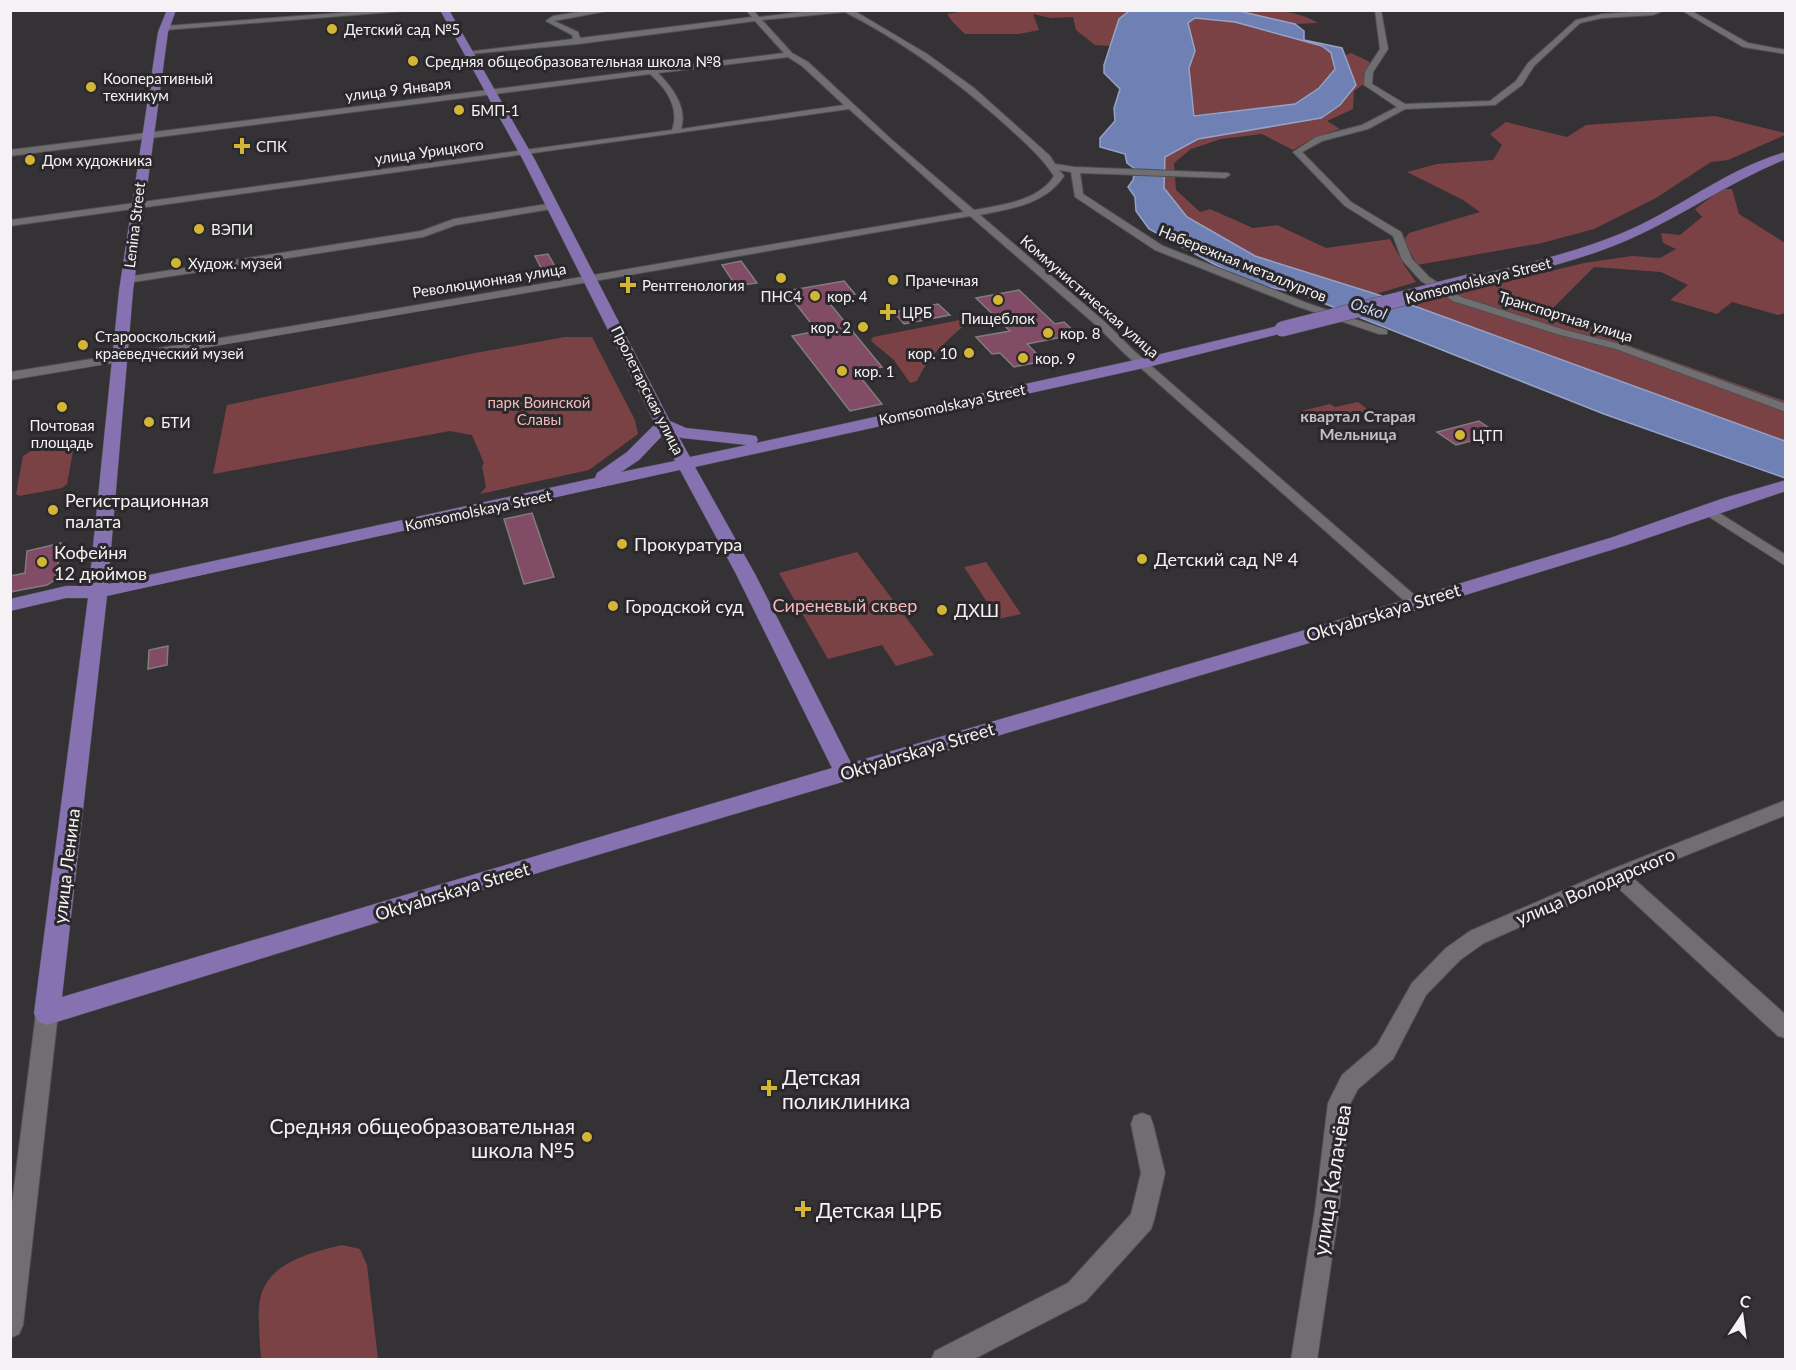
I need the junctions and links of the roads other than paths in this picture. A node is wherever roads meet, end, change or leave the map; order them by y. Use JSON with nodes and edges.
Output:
{"nodes":[{"id":1,"x":172,"y":10,"type":"edge"},
{"id":2,"x":414,"y":10,"type":"edge"},
{"id":3,"x":444,"y":10,"type":"edge"},
{"id":4,"x":609,"y":10,"type":"edge"},
{"id":5,"x":846,"y":10,"type":"edge"},
{"id":6,"x":1378,"y":10,"type":"edge"},
{"id":7,"x":1662,"y":10,"type":"edge"},
{"id":8,"x":1684,"y":10,"type":"edge"},
{"id":9,"x":333,"y":13,"type":"edge"},
{"id":10,"x":1598,"y":13,"type":"edge"},
{"id":11,"x":752,"y":14,"type":"edge"},
{"id":12,"x":165,"y":28,"type":"junction"},
{"id":13,"x":578,"y":42,"type":"junction"},
{"id":14,"x":470,"y":52,"type":"junction"},
{"id":15,"x":1785,"y":52,"type":"edge"},
{"id":16,"x":789,"y":55,"type":"junction"},
{"id":17,"x":651,"y":71,"type":"junction"},
{"id":18,"x":489,"y":91,"type":"junction"},
{"id":19,"x":851,"y":106,"type":"junction"},
{"id":20,"x":1402,"y":107,"type":"junction"},
{"id":21,"x":675,"y":132,"type":"junction"},
{"id":22,"x":147,"y":135,"type":"junction"},
{"id":23,"x":10,"y":153,"type":"edge"},
{"id":24,"x":525,"y":153,"type":"junction"},
{"id":25,"x":1785,"y":155,"type":"edge"},
{"id":26,"x":1054,"y":166,"type":"junction"},
{"id":27,"x":1075,"y":170,"type":"junction"},
{"id":28,"x":1225,"y":175,"type":"dead end"},
{"id":29,"x":137,"y":206,"type":"junction"},
{"id":30,"x":554,"y":206,"type":"junction"},
{"id":31,"x":973,"y":213,"type":"junction"},
{"id":32,"x":10,"y":223,"type":"edge"},
{"id":33,"x":592,"y":279,"type":"junction"},
{"id":34,"x":127,"y":280,"type":"junction"},
{"id":35,"x":1383,"y":332,"type":"dead end"},
{"id":36,"x":119,"y":359,"type":"junction"},
{"id":37,"x":1144,"y":363,"type":"junction"},
{"id":38,"x":10,"y":376,"type":"edge"},
{"id":39,"x":1785,"y":408,"type":"edge"},
{"id":40,"x":664,"y":424,"type":"junction"},
{"id":41,"x":781,"y":441,"type":"junction"},
{"id":42,"x":685,"y":462,"type":"junction"},
{"id":43,"x":1785,"y":485,"type":"edge"},
{"id":44,"x":590,"y":486,"type":"junction"},
{"id":45,"x":1708,"y":510,"type":"junction"},
{"id":46,"x":1785,"y":562,"type":"edge"},
{"id":47,"x":98,"y":592,"type":"junction"},
{"id":48,"x":1414,"y":602,"type":"junction"},
{"id":49,"x":10,"y":605,"type":"edge"},
{"id":50,"x":10,"y":618,"type":"edge"},
{"id":51,"x":845,"y":772,"type":"junction"},
{"id":52,"x":1785,"y":807,"type":"edge"},
{"id":53,"x":1617,"y":875,"type":"junction"},
{"id":54,"x":1419,"y":989,"type":"joint"},
{"id":55,"x":47,"y":1013,"type":"junction"},
{"id":56,"x":1785,"y":1029,"type":"edge"},
{"id":57,"x":1142,"y":1124,"type":"dead end"},
{"id":58,"x":10,"y":1325,"type":"edge"},
{"id":59,"x":944,"y":1359,"type":"edge"},
{"id":60,"x":1304,"y":1359,"type":"edge"}],
"edges":[{"from":1,"to":12,"type":"main road","name":"Lenina Street"},
{"from":2,"to":9,"type":"street"},
{"from":3,"to":14,"type":"main road","name":"Пролетарская улица"},
{"from":4,"to":13,"type":"street"},
{"from":5,"to":11,"type":"street"},
{"from":5,"to":26,"type":"street"},
{"from":6,"to":20,"type":"street"},
{"from":7,"to":10,"type":"street","name":"Транспортная улица"},
{"from":8,"to":15,"type":"street"},
{"from":9,"to":12,"type":"street"},
{"from":10,"to":20,"type":"street","name":"Транспортная улица"},
{"from":11,"to":13,"type":"street"},
{"from":11,"to":16,"type":"street","name":"Коммунистическая улица"},
{"from":12,"to":22,"type":"main road","name":"Lenina Street"},
{"from":13,"to":14,"type":"street"},
{"from":14,"to":18,"type":"main road","name":"Пролетарская улица"},
{"from":16,"to":17,"type":"street","name":"улица 9 Января"},
{"from":16,"to":19,"type":"street","name":"Коммунистическая улица"},
{"from":17,"to":18,"type":"street","name":"улица 9 Января"},
{"from":17,"to":21,"type":"street"},
{"from":18,"to":22,"type":"street","name":"улица 9 Января"},
{"from":18,"to":24,"type":"main road","name":"Пролетарская улица"},
{"from":19,"to":21,"type":"street","name":"улица Урицкого"},
{"from":19,"to":31,"type":"street","name":"Коммунистическая улица"},
{"from":20,"to":39,"type":"street","name":"Транспортная улица"},
{"from":21,"to":24,"type":"street","name":"улица Урицкого"},
{"from":22,"to":23,"type":"street","name":"улица 9 Января"},
{"from":22,"to":29,"type":"main road","name":"Lenina Street"},
{"from":24,"to":29,"type":"street","name":"улица Урицкого"},
{"from":24,"to":30,"type":"main road","name":"Пролетарская улица"},
{"from":25,"to":37,"type":"main road","name":"Komsomolskaya Street","bridge":true},
{"from":26,"to":27,"type":"street"},
{"from":26,"to":31,"type":"street","name":"Революционная улица"},
{"from":27,"to":28,"type":"street"},
{"from":27,"to":35,"type":"street","name":"Набережная металлургов"},
{"from":29,"to":32,"type":"street","name":"улица Урицкого"},
{"from":29,"to":34,"type":"main road","name":"Lenina Street"},
{"from":30,"to":33,"type":"main road","name":"Пролетарская улица"},
{"from":30,"to":34,"type":"street"},
{"from":31,"to":33,"type":"street","name":"Революционная улица"},
{"from":31,"to":37,"type":"street","name":"Коммунистическая улица"},
{"from":33,"to":36,"type":"street","name":"Революционная улица"},
{"from":33,"to":40,"type":"main road","name":"Пролетарская улица"},
{"from":34,"to":36,"type":"main road","name":"Lenina Street"},
{"from":36,"to":38,"type":"street","name":"Революционная улица"},
{"from":36,"to":47,"type":"main road","name":"улица Ленина"},
{"from":37,"to":41,"type":"main road","name":"Komsomolskaya Street"},
{"from":37,"to":48,"type":"street","name":"Коммунистическая улица"},
{"from":40,"to":41,"type":"main road"},
{"from":40,"to":42,"type":"main road","name":"Пролетарская улица"},
{"from":40,"to":44,"type":"main road"},
{"from":41,"to":42,"type":"main road","name":"Komsomolskaya Street"},
{"from":42,"to":44,"type":"main road","name":"Komsomolskaya Street"},
{"from":42,"to":51,"type":"main road","name":"Пролетарская улица"},
{"from":43,"to":45,"type":"main road","name":"Oktyabrskaya Street"},
{"from":44,"to":47,"type":"main road","name":"Komsomolskaya Street"},
{"from":45,"to":46,"type":"street"},
{"from":45,"to":48,"type":"main road","name":"Oktyabrskaya Street"},
{"from":47,"to":49,"type":"main road"},
{"from":47,"to":50,"type":"main road"},
{"from":47,"to":55,"type":"main road","name":"улица Ленина"},
{"from":48,"to":51,"type":"main road","name":"Oktyabrskaya Street"},
{"from":51,"to":55,"type":"main road","name":"Oktyabrskaya Street"},
{"from":52,"to":53,"type":"street","name":"улица Володарского"},
{"from":53,"to":54,"type":"street","name":"улица Володарского"},
{"from":53,"to":56,"type":"street"},
{"from":54,"to":60,"type":"street","name":"улица Калачёва"},
{"from":55,"to":58,"type":"street","name":"улица Ленина"},
{"from":57,"to":59,"type":"street"}]}
